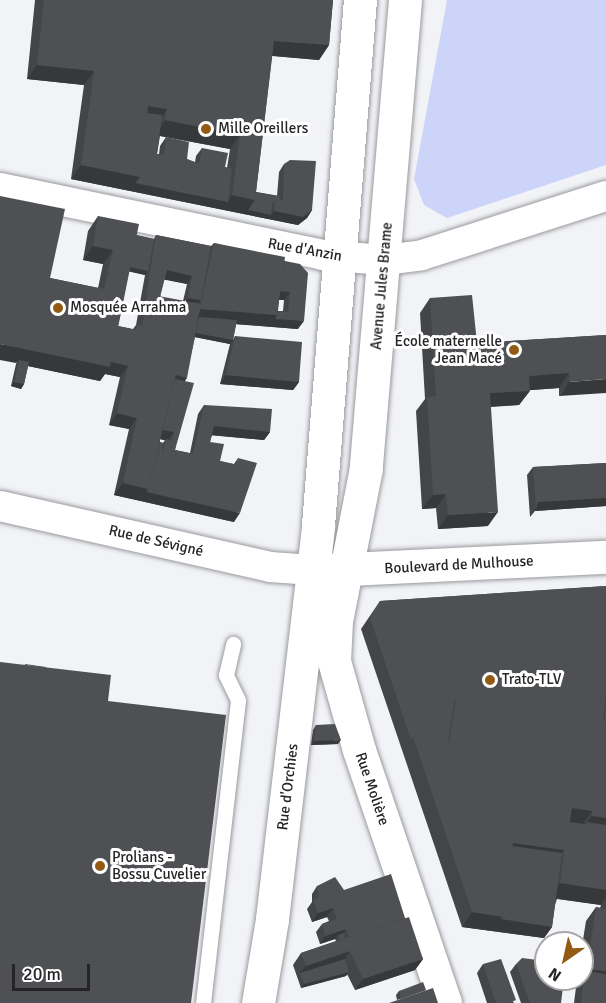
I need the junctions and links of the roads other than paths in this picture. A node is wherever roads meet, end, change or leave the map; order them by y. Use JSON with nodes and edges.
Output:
{"nodes":[{"id":1,"x":360,"y":0,"type":"edge"},
{"id":2,"x":405,"y":0,"type":"edge"},
{"id":3,"x":0,"y":188,"type":"edge"},
{"id":4,"x":606,"y":196,"type":"edge"},
{"id":5,"x":339,"y":257,"type":"junction"},
{"id":6,"x":384,"y":260,"type":"junction"},
{"id":7,"x":0,"y":506,"type":"edge"},
{"id":8,"x":606,"y":557,"type":"edge"},
{"id":9,"x":313,"y":570,"type":"junction"},
{"id":10,"x":348,"y":570,"type":"junction"},
{"id":11,"x":233,"y":644,"type":"dead end"},
{"id":12,"x":297,"y":715,"type":"junction"},
{"id":13,"x":348,"y":717,"type":"junction"},
{"id":14,"x":203,"y":1003,"type":"edge"},
{"id":15,"x":258,"y":1003,"type":"edge"},
{"id":16,"x":445,"y":1003,"type":"edge"}],
"edges":[{"from":1,"to":5,"type":"street"},
{"from":2,"to":6,"type":"street","name":"Avenue Jules Brame"},
{"from":3,"to":5,"type":"street","name":"Rue d'Anzin"},
{"from":4,"to":6,"type":"street","name":"Rue d'Anzin"},
{"from":5,"to":6,"type":"street","name":"Rue d'Anzin"},
{"from":5,"to":9,"type":"street"},
{"from":6,"to":10,"type":"street","name":"Avenue Jules Brame"},
{"from":7,"to":9,"type":"street","name":"Rue de Sévigné"},
{"from":8,"to":10,"type":"street","name":"Boulevard de Mulhouse"},
{"from":9,"to":10,"type":"street","name":"Boulevard de Mulhouse"},
{"from":9,"to":12,"type":"street","name":"Rue d'Orchies"},
{"from":10,"to":13,"type":"street","name":"Rue Molière"},
{"from":11,"to":14,"type":"lane"},
{"from":12,"to":13,"type":"street"},
{"from":12,"to":15,"type":"street","name":"Rue d'Orchies"},
{"from":13,"to":16,"type":"street","name":"Rue Molière"}]}
